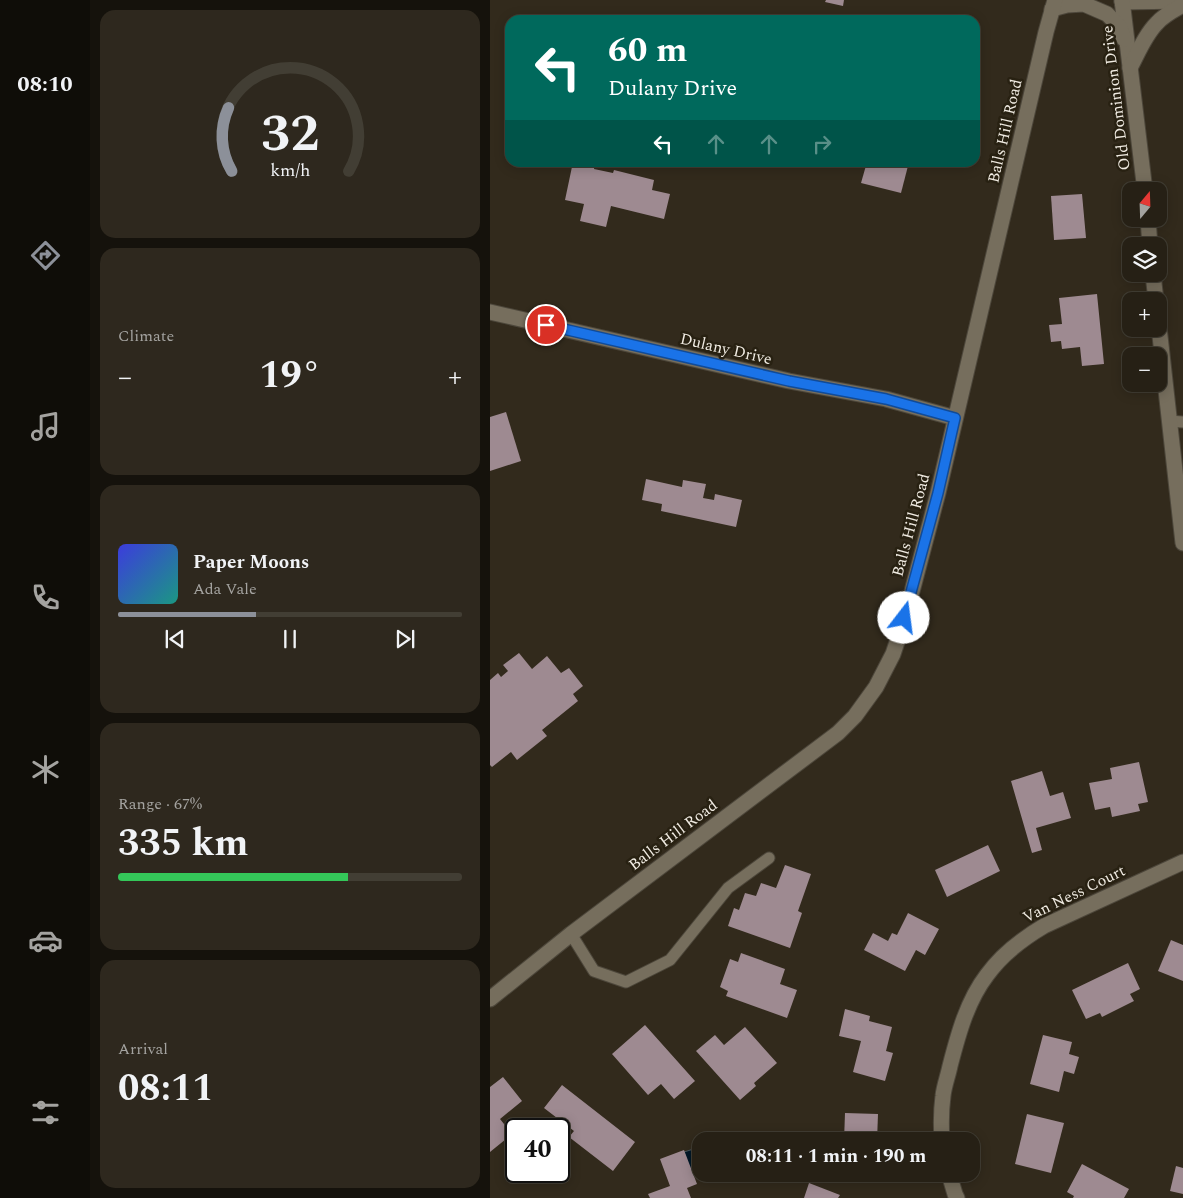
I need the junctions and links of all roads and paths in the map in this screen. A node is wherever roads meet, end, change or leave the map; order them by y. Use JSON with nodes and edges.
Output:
{"nodes":[{"id":1,"x":1122,"y":1,"type":"edge"},
{"id":2,"x":1183,"y":3,"type":"edge"},
{"id":3,"x":1053,"y":5,"type":"edge"},
{"id":4,"x":1128,"y":50,"type":"junction"},
{"id":5,"x":1130,"y":68,"type":"junction"},
{"id":6,"x":1144,"y":182,"type":"edge"},
{"id":7,"x":490,"y":312,"type":"edge"},
{"id":8,"x":1161,"y":337,"type":"edge"},
{"id":9,"x":955,"y":418,"type":"junction"},
{"id":10,"x":1176,"y":421,"type":"edge"},
{"id":11,"x":1183,"y":543,"type":"edge"},
{"id":12,"x":769,"y":858,"type":"dead end"},
{"id":13,"x":1183,"y":862,"type":"edge"},
{"id":14,"x":571,"y":934,"type":"junction"},
{"id":15,"x":490,"y":999,"type":"edge"},
{"id":16,"x":941,"y":1132,"type":"edge"},
{"id":17,"x":951,"y":1182,"type":"edge"},
{"id":18,"x":957,"y":1198,"type":"edge"}],
"edges":[{"from":1,"to":2,"type":"street"},
{"from":1,"to":4,"type":"street","name":"Old Dominion Drive"},
{"from":2,"to":5,"type":"street"},
{"from":3,"to":4,"type":"street"},
{"from":3,"to":9,"type":"street","name":"Balls Hill Road"},
{"from":4,"to":5,"type":"street","name":"Old Dominion Drive"},
{"from":5,"to":6,"type":"street","name":"Old Dominion Drive"},
{"from":7,"to":9,"type":"street","name":"Dulany Drive"},
{"from":8,"to":10,"type":"street"},
{"from":9,"to":14,"type":"street","name":"Balls Hill Road"},
{"from":10,"to":11,"type":"street"},
{"from":12,"to":14,"type":"lane"},
{"from":13,"to":16,"type":"street","name":"Van Ness Court"},
{"from":14,"to":15,"type":"street","name":"Balls Hill Road"},
{"from":17,"to":18,"type":"street"}]}
